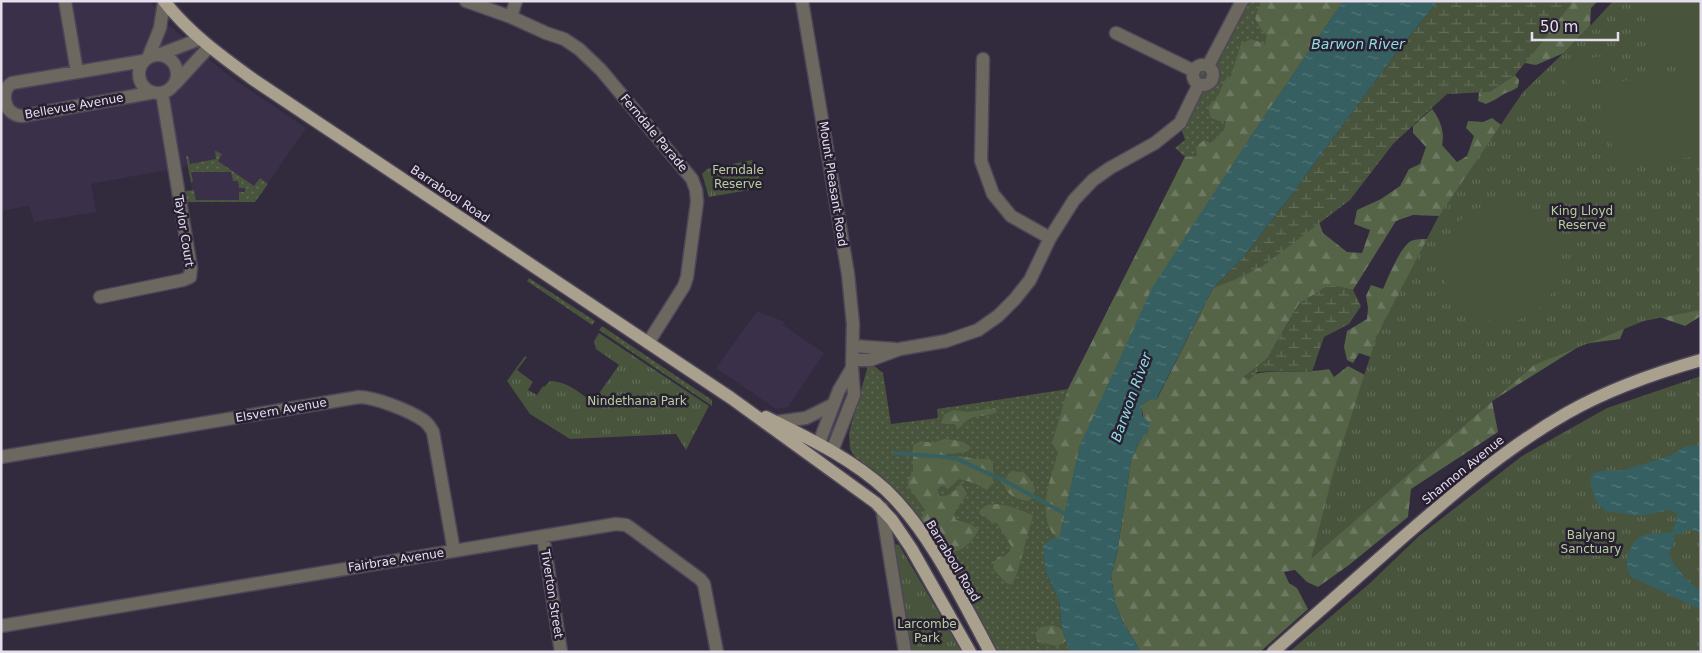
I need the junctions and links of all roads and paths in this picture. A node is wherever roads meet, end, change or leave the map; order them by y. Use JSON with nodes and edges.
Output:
{"nodes":[{"id":1,"x":65,"y":1,"type":"edge"},
{"id":2,"x":466,"y":1,"type":"edge"},
{"id":3,"x":516,"y":1,"type":"edge"},
{"id":4,"x":802,"y":1,"type":"edge"},
{"id":5,"x":1242,"y":1,"type":"edge"},
{"id":6,"x":164,"y":2,"type":"edge"},
{"id":7,"x":511,"y":17,"type":"junction"},
{"id":8,"x":1116,"y":33,"type":"dead end"},
{"id":9,"x":204,"y":43,"type":"junction"},
{"id":10,"x":150,"y":58,"type":"junction"},
{"id":11,"x":983,"y":59,"type":"dead end"},
{"id":12,"x":1208,"y":66,"type":"junction"},
{"id":13,"x":1194,"y":71,"type":"junction"},
{"id":14,"x":77,"y":72,"type":"junction"},
{"id":15,"x":1199,"y":84,"type":"junction"},
{"id":16,"x":174,"y":85,"type":"junction"},
{"id":17,"x":156,"y":93,"type":"junction"},
{"id":18,"x":3,"y":102,"type":"edge"},
{"id":19,"x":1050,"y":238,"type":"junction"},
{"id":20,"x":100,"y":297,"type":"dead end"},
{"id":21,"x":648,"y":343,"type":"junction"},
{"id":22,"x":853,"y":346,"type":"junction"},
{"id":23,"x":900,"y":349,"type":"junction"},
{"id":24,"x":1701,"y":360,"type":"edge"},
{"id":25,"x":852,"y":364,"type":"junction"},
{"id":26,"x":731,"y":398,"type":"junction"},
{"id":27,"x":834,"y":404,"type":"junction"},
{"id":28,"x":776,"y":422,"type":"junction"},
{"id":29,"x":819,"y":443,"type":"junction"},
{"id":30,"x":832,"y":451,"type":"junction"},
{"id":31,"x":1,"y":457,"type":"edge"},
{"id":32,"x":817,"y":460,"type":"junction"},
{"id":33,"x":882,"y":508,"type":"junction"},
{"id":34,"x":543,"y":536,"type":"junction"},
{"id":35,"x":907,"y":542,"type":"junction"},
{"id":36,"x":888,"y":547,"type":"junction"},
{"id":37,"x":454,"y":550,"type":"junction"},
{"id":38,"x":1,"y":626,"type":"edge"},
{"id":39,"x":561,"y":652,"type":"edge"},
{"id":40,"x":717,"y":652,"type":"edge"},
{"id":41,"x":905,"y":652,"type":"edge"},
{"id":42,"x":970,"y":652,"type":"edge"},
{"id":43,"x":990,"y":652,"type":"edge"},
{"id":44,"x":1273,"y":652,"type":"edge"}],
"edges":[{"from":1,"to":14,"type":"street"},
{"from":2,"to":7,"type":"street","name":"Ferndale Parade"},
{"from":3,"to":7,"type":"street"},
{"from":4,"to":22,"type":"street","name":"Mount Pleasant Road"},
{"from":5,"to":12,"type":"street"},
{"from":6,"to":9,"type":"main road","name":"Barrabool Road"},
{"from":6,"to":10,"type":"street"},
{"from":7,"to":21,"type":"street","name":"Ferndale Parade"},
{"from":8,"to":13,"type":"street"},
{"from":9,"to":10,"type":"street","name":"Bellevue Avenue"},
{"from":9,"to":16,"type":"street","name":"Bellevue Avenue"},
{"from":9,"to":21,"type":"main road","name":"Barrabool Road"},
{"from":10,"to":14,"type":"street","name":"Bellevue Avenue"},
{"from":10,"to":16,"type":"street"},
{"from":10,"to":17,"type":"street"},
{"from":11,"to":19,"type":"street"},
{"from":12,"to":13,"type":"street"},
{"from":12,"to":15,"type":"street"},
{"from":13,"to":15,"type":"street"},
{"from":14,"to":18,"type":"street","name":"Bellevue Avenue"},
{"from":15,"to":19,"type":"street"},
{"from":16,"to":17,"type":"street","name":"Bellevue Avenue"},
{"from":17,"to":18,"type":"street","name":"Bellevue Avenue"},
{"from":17,"to":20,"type":"street","name":"Taylor Court"},
{"from":19,"to":23,"type":"street"},
{"from":21,"to":26,"type":"main road","name":"Barrabool Road"},
{"from":22,"to":23,"type":"street"},
{"from":22,"to":25,"type":"street","name":"Mount Pleasant Road"},
{"from":23,"to":25,"type":"street"},
{"from":24,"to":44,"type":"main road","name":"Shannon Avenue"},
{"from":25,"to":27,"type":"street","name":"Mount Pleasant Road"},
{"from":25,"to":30,"type":"street","name":"Mount Pleasant Road"},
{"from":26,"to":28,"type":"main road","name":"Barrabool Road"},
{"from":26,"to":32,"type":"main road","name":"Barrabool Road"},
{"from":27,"to":28,"type":"street"},
{"from":27,"to":29,"type":"street","name":"Mount Pleasant Road"},
{"from":28,"to":29,"type":"main road","name":"Barrabool Road"},
{"from":29,"to":30,"type":"main road","name":"Barrabool Road"},
{"from":29,"to":32,"type":"main road"},
{"from":30,"to":32,"type":"main road"},
{"from":30,"to":43,"type":"main road","name":"Barrabool Road"},
{"from":31,"to":37,"type":"street","name":"Elsvern Avenue"},
{"from":32,"to":33,"type":"main road","name":"Barrabool Road"},
{"from":33,"to":35,"type":"main road","name":"Barrabool Road"},
{"from":33,"to":36,"type":"street"},
{"from":34,"to":37,"type":"street","name":"Fairbrae Avenue"},
{"from":34,"to":39,"type":"street","name":"Tiverton Street"},
{"from":34,"to":40,"type":"street","name":"Fairbrae Avenue"},
{"from":35,"to":36,"type":"street"},
{"from":35,"to":42,"type":"main road","name":"Barrabool Road"},
{"from":36,"to":41,"type":"street"},
{"from":37,"to":38,"type":"street","name":"Fairbrae Avenue"}]}
